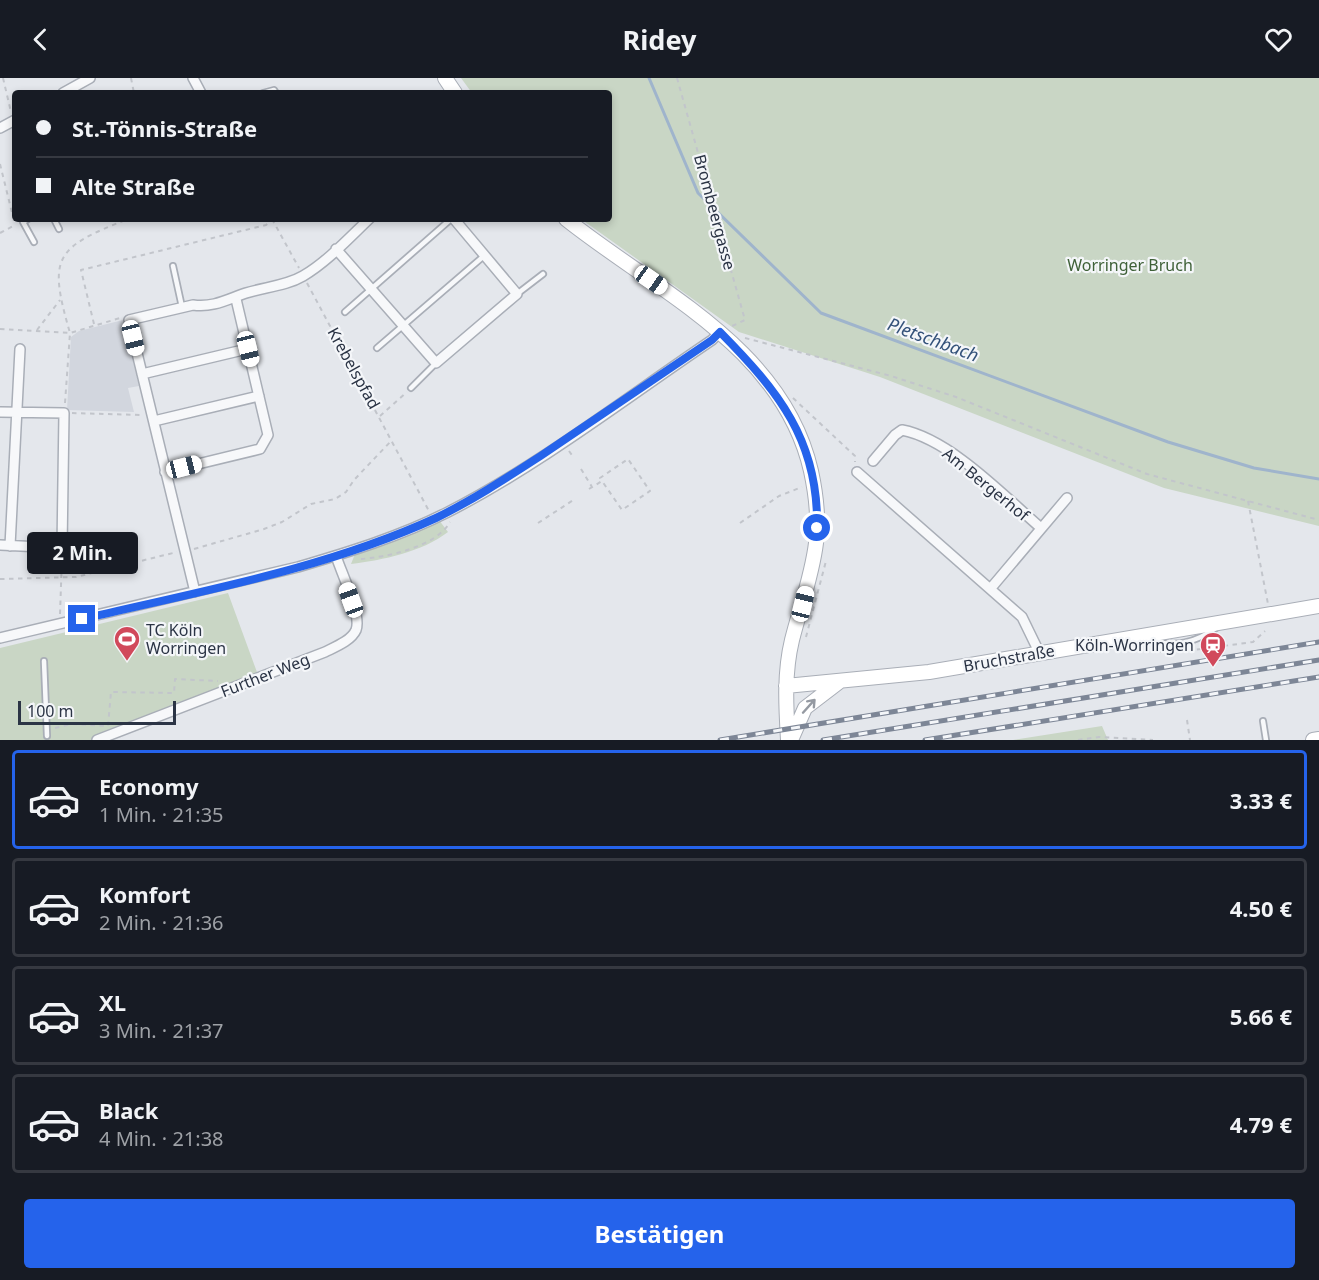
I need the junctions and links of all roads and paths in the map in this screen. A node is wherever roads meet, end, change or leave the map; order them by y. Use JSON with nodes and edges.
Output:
{"nodes":[{"id":1,"x":3,"y":78,"type":"edge"},
{"id":2,"x":90,"y":78,"type":"edge"},
{"id":3,"x":677,"y":78,"type":"edge"},
{"id":4,"x":68,"y":90,"type":"edge"},
{"id":5,"x":12,"y":112,"type":"edge"},
{"id":6,"x":0,"y":164,"type":"edge"},
{"id":7,"x":12,"y":213,"type":"edge"},
{"id":8,"x":14,"y":222,"type":"edge"},
{"id":9,"x":21,"y":222,"type":"edge"},
{"id":10,"x":26,"y":222,"type":"edge"},
{"id":11,"x":56,"y":222,"type":"edge"},
{"id":12,"x":122,"y":222,"type":"edge"},
{"id":13,"x":270,"y":222,"type":"edge"},
{"id":14,"x":273,"y":222,"type":"edge"},
{"id":15,"x":366,"y":222,"type":"edge"},
{"id":16,"x":449,"y":222,"type":"edge"},
{"id":17,"x":455,"y":222,"type":"edge"},
{"id":18,"x":570,"y":222,"type":"edge"},
{"id":19,"x":15,"y":225,"type":"junction"},
{"id":20,"x":59,"y":229,"type":"dead end"},
{"id":21,"x":0,"y":233,"type":"edge"},
{"id":22,"x":34,"y":242,"type":"dead end"},
{"id":23,"x":336,"y":249,"type":"junction"},
{"id":24,"x":485,"y":255,"type":"junction"},
{"id":25,"x":173,"y":266,"type":"dead end"},
{"id":26,"x":543,"y":274,"type":"dead end"},
{"id":27,"x":303,"y":276,"type":"junction"},
{"id":28,"x":372,"y":289,"type":"junction"},
{"id":29,"x":517,"y":294,"type":"junction"},
{"id":30,"x":236,"y":299,"type":"junction"},
{"id":31,"x":60,"y":300,"type":"junction"},
{"id":32,"x":182,"y":307,"type":"junction"},
{"id":33,"x":345,"y":312,"type":"dead end"},
{"id":34,"x":129,"y":320,"type":"junction"},
{"id":35,"x":94,"y":324,"type":"junction"},
{"id":36,"x":403,"y":325,"type":"junction"},
{"id":37,"x":0,"y":329,"type":"edge"},
{"id":38,"x":38,"y":330,"type":"junction"},
{"id":39,"x":720,"y":332,"type":"junction"},
{"id":40,"x":70,"y":333,"type":"junction"},
{"id":41,"x":742,"y":338,"type":"dead end"},
{"id":42,"x":377,"y":348,"type":"dead end"},
{"id":43,"x":20,"y":349,"type":"dead end"},
{"id":44,"x":248,"y":349,"type":"junction"},
{"id":45,"x":436,"y":363,"type":"junction"},
{"id":46,"x":142,"y":374,"type":"junction"},
{"id":47,"x":411,"y":388,"type":"joint"},
{"id":48,"x":259,"y":396,"type":"junction"},
{"id":49,"x":779,"y":397,"type":"junction"},
{"id":50,"x":0,"y":412,"type":"edge"},
{"id":51,"x":16,"y":412,"type":"junction"},
{"id":52,"x":64,"y":413,"type":"junction"},
{"id":53,"x":380,"y":416,"type":"junction"},
{"id":54,"x":153,"y":418,"type":"junction"},
{"id":55,"x":392,"y":440,"type":"junction"},
{"id":56,"x":873,"y":461,"type":"dead end"},
{"id":57,"x":580,"y":469,"type":"dead end"},
{"id":58,"x":165,"y":472,"type":"junction"},
{"id":59,"x":857,"y":472,"type":"joint"},
{"id":60,"x":602,"y":481,"type":"junction"},
{"id":61,"x":813,"y":484,"type":"junction"},
{"id":62,"x":1067,"y":498,"type":"dead end"},
{"id":63,"x":575,"y":499,"type":"dead end"},
{"id":64,"x":1248,"y":501,"type":"junction"},
{"id":65,"x":450,"y":511,"type":"junction"},
{"id":66,"x":434,"y":519,"type":"junction"},
{"id":67,"x":1319,"y":520,"type":"edge"},
{"id":68,"x":740,"y":522,"type":"dead end"},
{"id":69,"x":538,"y":524,"type":"dead end"},
{"id":70,"x":1041,"y":528,"type":"junction"},
{"id":71,"x":5,"y":546,"type":"edge"},
{"id":72,"x":62,"y":548,"type":"junction"},
{"id":73,"x":185,"y":551,"type":"junction"},
{"id":74,"x":336,"y":556,"type":"junction"},
{"id":75,"x":358,"y":559,"type":"dead end"},
{"id":76,"x":0,"y":579,"type":"edge"},
{"id":77,"x":61,"y":579,"type":"junction"},
{"id":78,"x":991,"y":588,"type":"junction"},
{"id":79,"x":195,"y":592,"type":"junction"},
{"id":80,"x":1319,"y":606,"type":"edge"},
{"id":81,"x":1270,"y":614,"type":"junction"},
{"id":82,"x":59,"y":625,"type":"junction"},
{"id":83,"x":1265,"y":631,"type":"dead end"},
{"id":84,"x":0,"y":638,"type":"edge"},
{"id":85,"x":1039,"y":652,"type":"junction"},
{"id":86,"x":1179,"y":652,"type":"dead end"},
{"id":87,"x":44,"y":661,"type":"dead end"},
{"id":88,"x":218,"y":681,"type":"dead end"},
{"id":89,"x":839,"y":682,"type":"junction"},
{"id":90,"x":786,"y":686,"type":"junction"},
{"id":91,"x":1187,"y":720,"type":"dead end"},
{"id":92,"x":1263,"y":721,"type":"dead end"},
{"id":93,"x":47,"y":736,"type":"joint"},
{"id":94,"x":1319,"y":739,"type":"edge"},
{"id":95,"x":97,"y":740,"type":"edge"},
{"id":96,"x":790,"y":740,"type":"edge"},
{"id":97,"x":1078,"y":740,"type":"edge"},
{"id":98,"x":1153,"y":740,"type":"edge"},
{"id":99,"x":1190,"y":740,"type":"edge"},
{"id":100,"x":1266,"y":740,"type":"edge"},
{"id":101,"x":1313,"y":740,"type":"edge"}],
"edges":[{"from":1,"to":5,"type":"path"},
{"from":2,"to":4,"type":"street"},
{"from":3,"to":39,"type":"path","name":"Brombeergasse"},
{"from":6,"to":7,"type":"path"},
{"from":8,"to":19,"type":"path"},
{"from":9,"to":19,"type":"path"},
{"from":10,"to":22,"type":"lane"},
{"from":11,"to":20,"type":"lane"},
{"from":12,"to":31,"type":"path"},
{"from":13,"to":35,"type":"path"},
{"from":14,"to":27,"type":"path","name":"Krebelspfad"},
{"from":15,"to":23,"type":"street"},
{"from":16,"to":28,"type":"lane"},
{"from":17,"to":24,"type":"street"},
{"from":18,"to":39,"type":"main road"},
{"from":19,"to":21,"type":"path"},
{"from":23,"to":27,"type":"street"},
{"from":23,"to":28,"type":"street"},
{"from":24,"to":29,"type":"street"},
{"from":24,"to":36,"type":"lane"},
{"from":25,"to":32,"type":"lane"},
{"from":26,"to":29,"type":"lane"},
{"from":27,"to":30,"type":"street"},
{"from":27,"to":53,"type":"path","name":"Krebelspfad"},
{"from":28,"to":33,"type":"lane"},
{"from":28,"to":36,"type":"street"},
{"from":29,"to":45,"type":"street"},
{"from":30,"to":32,"type":"street"},
{"from":30,"to":44,"type":"street"},
{"from":31,"to":38,"type":"path"},
{"from":31,"to":40,"type":"path"},
{"from":32,"to":34,"type":"street"},
{"from":34,"to":35,"type":"path"},
{"from":34,"to":46,"type":"street"},
{"from":35,"to":40,"type":"path"},
{"from":36,"to":42,"type":"lane"},
{"from":36,"to":45,"type":"street"},
{"from":37,"to":38,"type":"path"},
{"from":38,"to":40,"type":"path"},
{"from":39,"to":49,"type":"main road"},
{"from":39,"to":65,"type":"street"},
{"from":40,"to":52,"type":"path"},
{"from":41,"to":64,"type":"path"},
{"from":43,"to":51,"type":"street"},
{"from":44,"to":46,"type":"street"},
{"from":44,"to":48,"type":"street"},
{"from":45,"to":47,"type":"lane"},
{"from":46,"to":54,"type":"street"},
{"from":47,"to":53,"type":"path"},
{"from":48,"to":54,"type":"street"},
{"from":48,"to":58,"type":"street"},
{"from":49,"to":59,"type":"path"},
{"from":49,"to":61,"type":"main road"},
{"from":50,"to":51,"type":"street"},
{"from":51,"to":52,"type":"street"},
{"from":51,"to":71,"type":"street"},
{"from":52,"to":54,"type":"path"},
{"from":52,"to":72,"type":"street"},
{"from":53,"to":55,"type":"path","name":"Krebelspfad"},
{"from":54,"to":58,"type":"street"},
{"from":55,"to":66,"type":"path","name":"Krebelspfad"},
{"from":55,"to":73,"type":"path"},
{"from":56,"to":70,"type":"street","name":"Am Bergerhof"},
{"from":57,"to":60,"type":"path"},
{"from":58,"to":73,"type":"street"},
{"from":59,"to":78,"type":"street"},
{"from":60,"to":60,"type":"path"},
{"from":61,"to":68,"type":"path"},
{"from":61,"to":90,"type":"main road"},
{"from":62,"to":70,"type":"street","name":"Am Bergerhof"},
{"from":63,"to":69,"type":"path"},
{"from":64,"to":67,"type":"path"},
{"from":64,"to":81,"type":"path"},
{"from":65,"to":66,"type":"street"},
{"from":65,"to":75,"type":"path"},
{"from":66,"to":74,"type":"street"},
{"from":70,"to":78,"type":"street","name":"Am Bergerhof"},
{"from":71,"to":72,"type":"street"},
{"from":72,"to":77,"type":"path"},
{"from":73,"to":77,"type":"path"},
{"from":73,"to":79,"type":"street"},
{"from":74,"to":79,"type":"street"},
{"from":74,"to":95,"type":"street","name":"Further Weg"},
{"from":76,"to":77,"type":"path"},
{"from":77,"to":82,"type":"path"},
{"from":78,"to":85,"type":"street"},
{"from":79,"to":82,"type":"street"},
{"from":80,"to":81,"type":"main road","name":"Bruchstraße"},
{"from":81,"to":85,"type":"main road","name":"Bruchstraße"},
{"from":82,"to":84,"type":"street"},
{"from":83,"to":86,"type":"path"},
{"from":85,"to":89,"type":"main road","name":"Bruchstraße"},
{"from":87,"to":93,"type":"lane"},
{"from":88,"to":93,"type":"path"},
{"from":89,"to":90,"type":"main road","name":"Bruchstraße"},
{"from":96,"to":89,"type":"main road","one_way":true},
{"from":90,"to":96,"type":"main road"},
{"from":91,"to":99,"type":"path"},
{"from":92,"to":100,"type":"lane"},
{"from":94,"to":101,"type":"main road"},
{"from":97,"to":98,"type":"path"}]}
